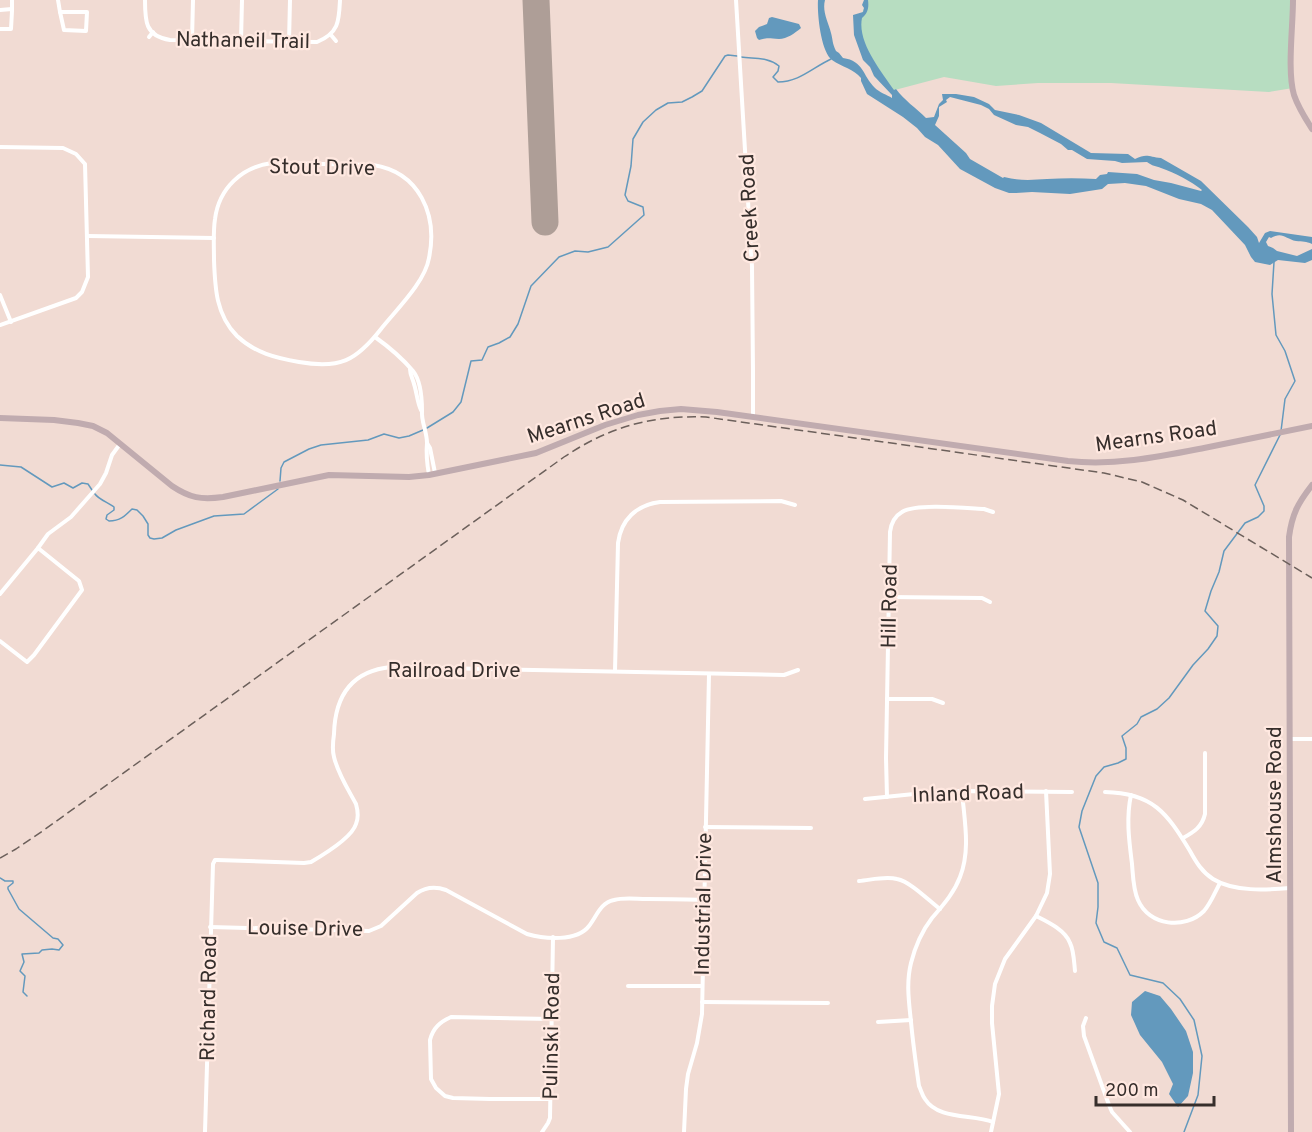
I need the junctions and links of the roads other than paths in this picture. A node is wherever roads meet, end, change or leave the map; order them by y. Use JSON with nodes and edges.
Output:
{"nodes":[{"id":1,"x":12,"y":0,"type":"edge"},
{"id":2,"x":58,"y":0,"type":"edge"},
{"id":3,"x":145,"y":0,"type":"edge"},
{"id":4,"x":193,"y":0,"type":"edge"},
{"id":5,"x":242,"y":0,"type":"edge"},
{"id":6,"x":290,"y":0,"type":"edge"},
{"id":7,"x":340,"y":0,"type":"edge"},
{"id":8,"x":736,"y":0,"type":"edge"},
{"id":9,"x":1293,"y":0,"type":"edge"},
{"id":10,"x":12,"y":9,"type":"junction"},
{"id":11,"x":0,"y":10,"type":"edge"},
{"id":12,"x":60,"y":12,"type":"junction"},
{"id":13,"x":0,"y":29,"type":"edge"},
{"id":14,"x":153,"y":32,"type":"junction"},
{"id":15,"x":331,"y":35,"type":"junction"},
{"id":16,"x":149,"y":37,"type":"dead end"},
{"id":17,"x":192,"y":40,"type":"junction"},
{"id":18,"x":336,"y":40,"type":"dead end"},
{"id":19,"x":241,"y":41,"type":"junction"},
{"id":20,"x":289,"y":42,"type":"junction"},
{"id":21,"x":1312,"y":129,"type":"edge"},
{"id":22,"x":0,"y":147,"type":"edge"},
{"id":23,"x":88,"y":236,"type":"junction"},
{"id":24,"x":214,"y":238,"type":"junction"},
{"id":25,"x":0,"y":295,"type":"edge"},
{"id":26,"x":11,"y":322,"type":"junction"},
{"id":27,"x":0,"y":325,"type":"edge"},
{"id":28,"x":375,"y":337,"type":"junction"},
{"id":29,"x":753,"y":416,"type":"junction"},
{"id":30,"x":0,"y":418,"type":"edge"},
{"id":31,"x":1312,"y":426,"type":"edge"},
{"id":32,"x":120,"y":444,"type":"junction"},
{"id":33,"x":432,"y":474,"type":"junction"},
{"id":34,"x":1312,"y":485,"type":"edge"},
{"id":35,"x":795,"y":505,"type":"dead end"},
{"id":36,"x":993,"y":512,"type":"dead end"},
{"id":37,"x":38,"y":548,"type":"junction"},
{"id":38,"x":0,"y":594,"type":"edge"},
{"id":39,"x":889,"y":597,"type":"junction"},
{"id":40,"x":990,"y":602,"type":"dead end"},
{"id":41,"x":0,"y":641,"type":"edge"},
{"id":42,"x":798,"y":670,"type":"dead end"},
{"id":43,"x":615,"y":671,"type":"junction"},
{"id":44,"x":709,"y":674,"type":"junction"},
{"id":45,"x":887,"y":699,"type":"junction"},
{"id":46,"x":944,"y":704,"type":"dead end"},
{"id":47,"x":1290,"y":739,"type":"junction"},
{"id":48,"x":1312,"y":739,"type":"edge"},
{"id":49,"x":1205,"y":753,"type":"dead end"},
{"id":50,"x":962,"y":791,"type":"junction"},
{"id":51,"x":1046,"y":792,"type":"junction"},
{"id":52,"x":1072,"y":792,"type":"dead end"},
{"id":53,"x":1105,"y":792,"type":"dead end"},
{"id":54,"x":1131,"y":795,"type":"junction"},
{"id":55,"x":887,"y":797,"type":"junction"},
{"id":56,"x":865,"y":800,"type":"dead end"},
{"id":57,"x":705,"y":827,"type":"junction"},
{"id":58,"x":811,"y":828,"type":"dead end"},
{"id":59,"x":1183,"y":838,"type":"junction"},
{"id":60,"x":213,"y":864,"type":"joint"},
{"id":61,"x":859,"y":881,"type":"dead end"},
{"id":62,"x":1220,"y":883,"type":"junction"},
{"id":63,"x":1290,"y":888,"type":"junction"},
{"id":64,"x":703,"y":900,"type":"junction"},
{"id":65,"x":940,"y":909,"type":"junction"},
{"id":66,"x":1036,"y":916,"type":"junction"},
{"id":67,"x":210,"y":927,"type":"junction"},
{"id":68,"x":554,"y":937,"type":"junction"},
{"id":69,"x":1076,"y":972,"type":"dead end"},
{"id":70,"x":628,"y":986,"type":"dead end"},
{"id":71,"x":702,"y":986,"type":"junction"},
{"id":72,"x":702,"y":1002,"type":"junction"},
{"id":73,"x":828,"y":1003,"type":"dead end"},
{"id":74,"x":1086,"y":1018,"type":"dead end"},
{"id":75,"x":552,"y":1019,"type":"junction"},
{"id":76,"x":911,"y":1020,"type":"junction"},
{"id":77,"x":878,"y":1022,"type":"dead end"},
{"id":78,"x":550,"y":1099,"type":"junction"},
{"id":79,"x":993,"y":1122,"type":"junction"},
{"id":80,"x":205,"y":1132,"type":"edge"},
{"id":81,"x":542,"y":1132,"type":"edge"},
{"id":82,"x":684,"y":1132,"type":"edge"},
{"id":83,"x":991,"y":1132,"type":"edge"},
{"id":84,"x":1130,"y":1132,"type":"edge"},
{"id":85,"x":1291,"y":1132,"type":"edge"}],
"edges":[{"from":1,"to":10,"type":"street"},
{"from":2,"to":12,"type":"street"},
{"from":3,"to":14,"type":"street","name":"Nathaneil Trail"},
{"from":4,"to":17,"type":"street"},
{"from":5,"to":19,"type":"street"},
{"from":6,"to":20,"type":"street"},
{"from":7,"to":15,"type":"street","name":"Nathaneil Trail"},
{"from":8,"to":29,"type":"street","name":"Creek Road"},
{"from":9,"to":21,"type":"street"},
{"from":10,"to":11,"type":"street"},
{"from":10,"to":13,"type":"street"},
{"from":12,"to":12,"type":"street"},
{"from":14,"to":16,"type":"street"},
{"from":14,"to":17,"type":"street","name":"Nathaneil Trail"},
{"from":15,"to":18,"type":"street"},
{"from":15,"to":20,"type":"street","name":"Nathaneil Trail"},
{"from":17,"to":19,"type":"street","name":"Nathaneil Trail"},
{"from":19,"to":20,"type":"street","name":"Nathaneil Trail"},
{"from":22,"to":23,"type":"street"},
{"from":23,"to":24,"type":"street"},
{"from":23,"to":26,"type":"street"},
{"from":24,"to":28,"type":"street","name":"Stout Drive"},
{"from":24,"to":28,"type":"street","name":"Stout Drive"},
{"from":25,"to":26,"type":"street"},
{"from":26,"to":27,"type":"street"},
{"from":28,"to":33,"type":"street"},
{"from":29,"to":31,"type":"street","name":"Mearns Road"},
{"from":29,"to":33,"type":"street","name":"Mearns Road"},
{"from":30,"to":32,"type":"street","name":"Mearns Road"},
{"from":32,"to":33,"type":"street","name":"Mearns Road"},
{"from":32,"to":37,"type":"street"},
{"from":34,"to":47,"type":"street","name":"Almshouse Road"},
{"from":35,"to":43,"type":"street"},
{"from":36,"to":39,"type":"street","name":"Hill Road"},
{"from":37,"to":38,"type":"street"},
{"from":37,"to":41,"type":"street"},
{"from":39,"to":40,"type":"street"},
{"from":39,"to":45,"type":"street","name":"Hill Road"},
{"from":42,"to":44,"type":"street","name":"Railroad Drive"},
{"from":43,"to":44,"type":"street","name":"Railroad Drive"},
{"from":43,"to":60,"type":"street","name":"Railroad Drive"},
{"from":44,"to":57,"type":"street","name":"Industrial Drive"},
{"from":45,"to":46,"type":"street"},
{"from":45,"to":55,"type":"street","name":"Hill Road"},
{"from":47,"to":48,"type":"street"},
{"from":47,"to":63,"type":"street","name":"Almshouse Road"},
{"from":49,"to":59,"type":"street"},
{"from":50,"to":51,"type":"street","name":"Inland Road"},
{"from":50,"to":55,"type":"street","name":"Inland Road"},
{"from":50,"to":65,"type":"street"},
{"from":51,"to":52,"type":"street","name":"Inland Road"},
{"from":51,"to":66,"type":"street"},
{"from":53,"to":54,"type":"street"},
{"from":54,"to":59,"type":"street"},
{"from":54,"to":62,"type":"street"},
{"from":55,"to":56,"type":"street","name":"Inland Road"},
{"from":57,"to":58,"type":"street"},
{"from":57,"to":64,"type":"street","name":"Industrial Drive"},
{"from":59,"to":62,"type":"street"},
{"from":60,"to":67,"type":"street","name":"Richard Road"},
{"from":61,"to":65,"type":"street"},
{"from":62,"to":63,"type":"street"},
{"from":63,"to":85,"type":"street","name":"Almshouse Road"},
{"from":64,"to":68,"type":"street"},
{"from":64,"to":71,"type":"street","name":"Industrial Drive"},
{"from":65,"to":76,"type":"street"},
{"from":66,"to":69,"type":"street"},
{"from":66,"to":79,"type":"street"},
{"from":67,"to":68,"type":"street","name":"Louise Drive"},
{"from":67,"to":80,"type":"street","name":"Richard Road"},
{"from":68,"to":75,"type":"street","name":"Pulinski Road"},
{"from":70,"to":71,"type":"street"},
{"from":71,"to":72,"type":"street","name":"Industrial Drive"},
{"from":72,"to":73,"type":"street"},
{"from":72,"to":82,"type":"street","name":"Industrial Drive"},
{"from":74,"to":84,"type":"street"},
{"from":75,"to":78,"type":"street","name":"Pulinski Road"},
{"from":75,"to":78,"type":"street"},
{"from":76,"to":77,"type":"street"},
{"from":76,"to":79,"type":"street"},
{"from":78,"to":81,"type":"street","name":"Pulinski Road"},
{"from":79,"to":83,"type":"street"}]}
